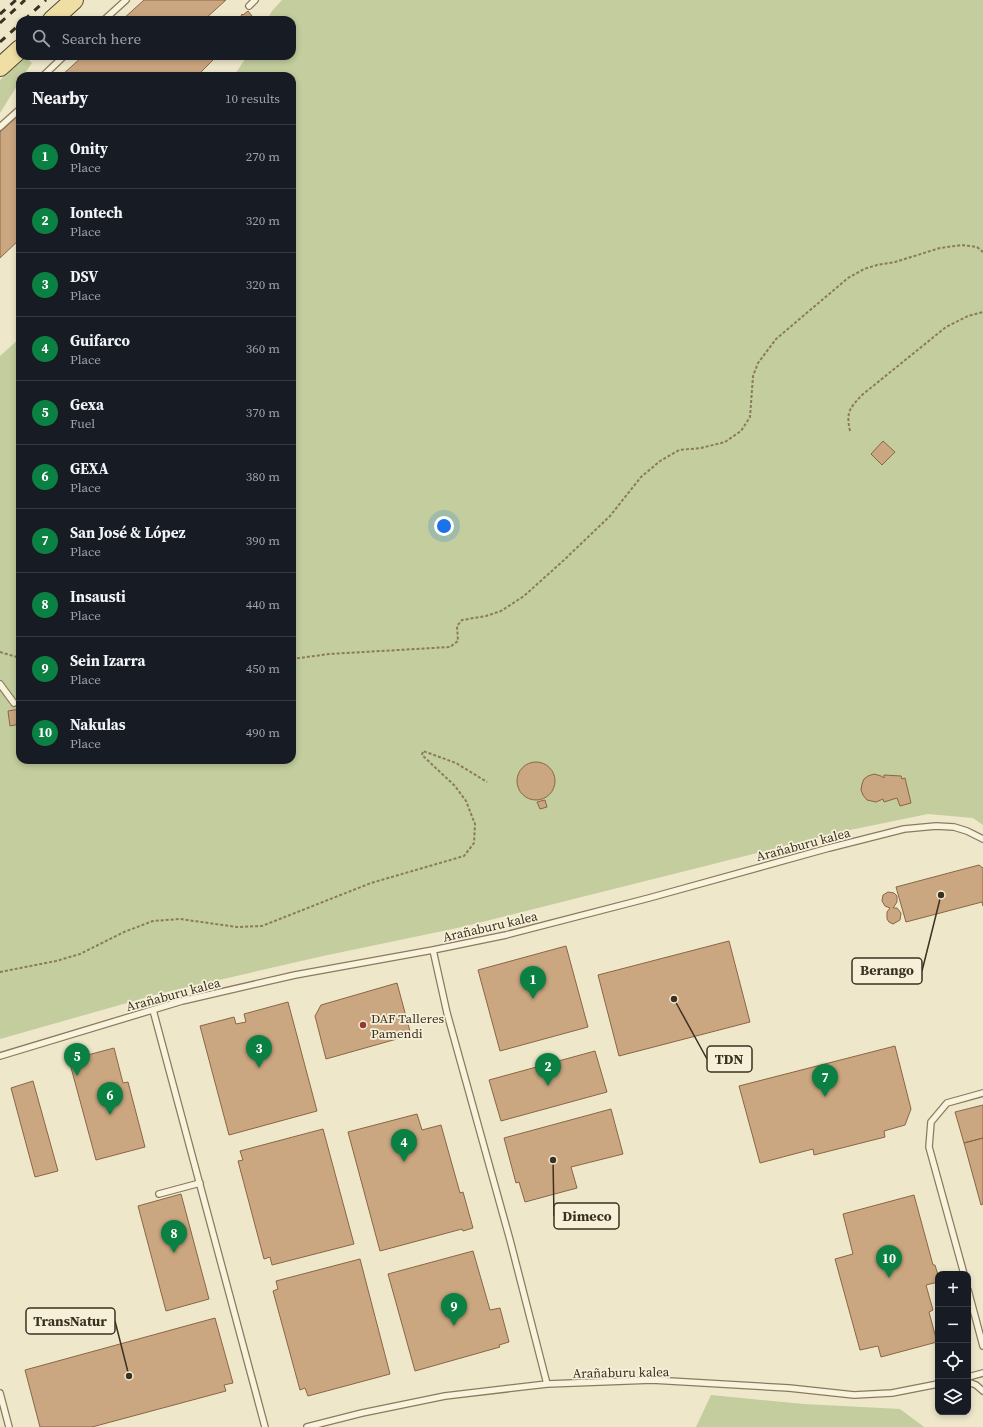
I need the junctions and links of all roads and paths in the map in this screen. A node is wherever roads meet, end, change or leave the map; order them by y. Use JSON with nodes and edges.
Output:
{"nodes":[{"id":1,"x":74,"y":0,"type":"edge"},
{"id":2,"x":126,"y":0,"type":"edge"},
{"id":3,"x":255,"y":0,"type":"edge"},
{"id":4,"x":249,"y":6,"type":"dead end"},
{"id":5,"x":56,"y":16,"type":"edge"},
{"id":6,"x":108,"y":16,"type":"edge"},
{"id":7,"x":16,"y":53,"type":"edge"},
{"id":8,"x":60,"y":60,"type":"edge"},
{"id":9,"x":0,"y":67,"type":"edge"},
{"id":10,"x":47,"y":72,"type":"edge"},
{"id":11,"x":16,"y":113,"type":"edge"},
{"id":12,"x":0,"y":127,"type":"edge"},
{"id":13,"x":983,"y":252,"type":"edge"},
{"id":14,"x":983,"y":312,"type":"edge"},
{"id":15,"x":850,"y":432,"type":"dead end"},
{"id":16,"x":0,"y":652,"type":"edge"},
{"id":17,"x":16,"y":657,"type":"edge"},
{"id":18,"x":296,"y":658,"type":"edge"},
{"id":19,"x":0,"y":684,"type":"edge"},
{"id":20,"x":14,"y":703,"type":"dead end"},
{"id":21,"x":487,"y":782,"type":"dead end"},
{"id":22,"x":983,"y":839,"type":"edge"},
{"id":23,"x":433,"y":950,"type":"junction"},
{"id":24,"x":0,"y":972,"type":"edge"},
{"id":25,"x":153,"y":1010,"type":"junction"},
{"id":26,"x":0,"y":1056,"type":"edge"},
{"id":27,"x":983,"y":1093,"type":"edge"},
{"id":28,"x":200,"y":1183,"type":"junction"},
{"id":29,"x":159,"y":1194,"type":"dead end"},
{"id":30,"x":963,"y":1271,"type":"edge"},
{"id":31,"x":971,"y":1301,"type":"edge"},
{"id":32,"x":983,"y":1346,"type":"edge"},
{"id":33,"x":983,"y":1373,"type":"edge"},
{"id":34,"x":971,"y":1376,"type":"edge"},
{"id":35,"x":971,"y":1383,"type":"edge"},
{"id":36,"x":547,"y":1384,"type":"junction"},
{"id":37,"x":935,"y":1385,"type":"edge"},
{"id":38,"x":983,"y":1390,"type":"edge"},
{"id":39,"x":0,"y":1393,"type":"edge"},
{"id":40,"x":9,"y":1427,"type":"edge"},
{"id":41,"x":265,"y":1427,"type":"edge"},
{"id":42,"x":307,"y":1427,"type":"edge"}],
"edges":[{"from":1,"to":5,"type":"main road"},
{"from":2,"to":6,"type":"lane"},
{"from":3,"to":4,"type":"lane"},
{"from":7,"to":9,"type":"main road"},
{"from":8,"to":10,"type":"lane"},
{"from":11,"to":12,"type":"lane"},
{"from":13,"to":18,"type":"path"},
{"from":14,"to":15,"type":"path"},
{"from":16,"to":17,"type":"path"},
{"from":19,"to":20,"type":"lane"},
{"from":21,"to":24,"type":"path"},
{"from":22,"to":23,"type":"lane","name":"Arañaburu kalea"},
{"from":23,"to":25,"type":"lane","name":"Arañaburu kalea"},
{"from":23,"to":36,"type":"lane"},
{"from":25,"to":26,"type":"lane","name":"Arañaburu kalea"},
{"from":25,"to":28,"type":"lane"},
{"from":27,"to":30,"type":"lane"},
{"from":28,"to":29,"type":"lane"},
{"from":28,"to":41,"type":"lane"},
{"from":31,"to":32,"type":"lane"},
{"from":33,"to":34,"type":"lane"},
{"from":35,"to":38,"type":"lane"},
{"from":36,"to":37,"type":"lane","name":"Arañaburu kalea"},
{"from":36,"to":42,"type":"lane","name":"Arañaburu kalea"},
{"from":39,"to":40,"type":"lane"}]}
